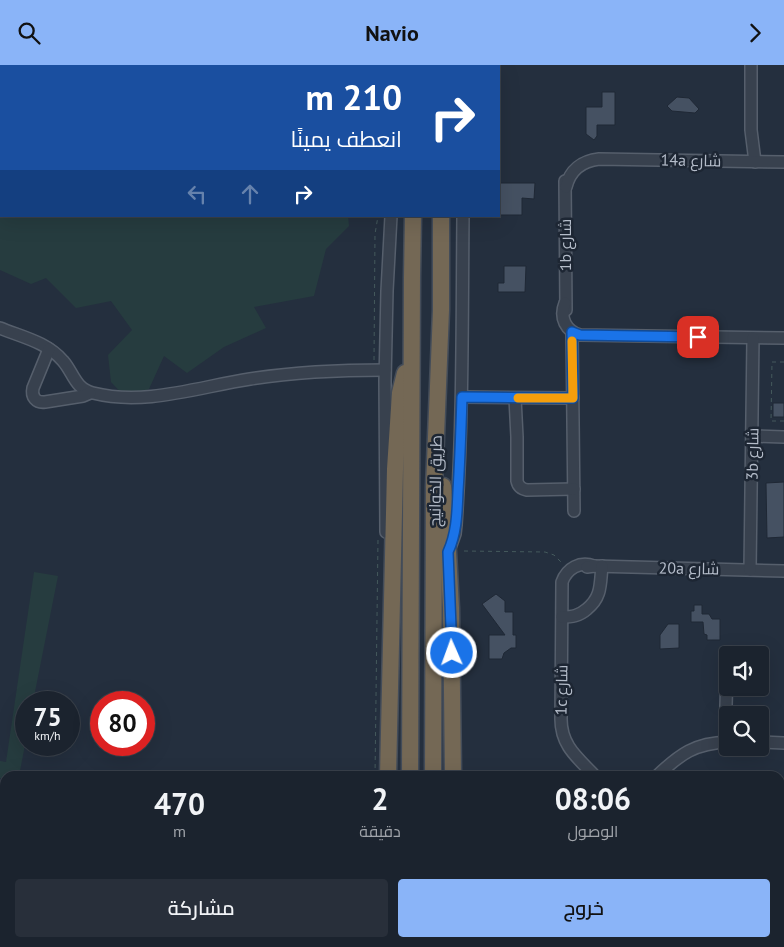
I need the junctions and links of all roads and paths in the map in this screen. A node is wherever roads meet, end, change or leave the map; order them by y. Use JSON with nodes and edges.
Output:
{"nodes":[{"id":1,"x":751,"y":65,"type":"edge"},
{"id":2,"x":750,"y":161,"type":"junction"},
{"id":3,"x":784,"y":162,"type":"edge"},
{"id":4,"x":573,"y":166,"type":"joint"},
{"id":5,"x":391,"y":217,"type":"edge"},
{"id":6,"x":413,"y":217,"type":"edge"},
{"id":7,"x":441,"y":217,"type":"edge"},
{"id":8,"x":463,"y":217,"type":"edge"},
{"id":9,"x":570,"y":327,"type":"junction"},
{"id":10,"x":0,"y":328,"type":"edge"},
{"id":11,"x":754,"y":338,"type":"junction"},
{"id":12,"x":784,"y":338,"type":"edge"},
{"id":13,"x":50,"y":349,"type":"junction"},
{"id":14,"x":412,"y":360,"type":"junction"},
{"id":15,"x":784,"y":362,"type":"edge"},
{"id":16,"x":385,"y":370,"type":"junction"},
{"id":17,"x":90,"y":393,"type":"junction"},
{"id":18,"x":462,"y":397,"type":"junction"},
{"id":19,"x":515,"y":398,"type":"junction"},
{"id":20,"x":573,"y":398,"type":"junction"},
{"id":21,"x":784,"y":421,"type":"edge"},
{"id":22,"x":436,"y":428,"type":"junction"},
{"id":23,"x":752,"y":436,"type":"junction"},
{"id":24,"x":784,"y":437,"type":"edge"},
{"id":25,"x":574,"y":489,"type":"junction"},
{"id":26,"x":574,"y":511,"type":"dead end"},
{"id":27,"x":456,"y":551,"type":"junction"},
{"id":28,"x":598,"y":566,"type":"junction"},
{"id":29,"x":750,"y":570,"type":"junction"},
{"id":30,"x":784,"y":571,"type":"edge"},
{"id":31,"x":572,"y":572,"type":"junction"},
{"id":32,"x":391,"y":600,"type":"junction"},
{"id":33,"x":562,"y":617,"type":"junction"},
{"id":34,"x":719,"y":742,"type":"edge"},
{"id":35,"x":769,"y":743,"type":"edge"},
{"id":36,"x":784,"y":743,"type":"edge"},
{"id":37,"x":388,"y":771,"type":"edge"},
{"id":38,"x":410,"y":771,"type":"edge"},
{"id":39,"x":433,"y":771,"type":"edge"},
{"id":40,"x":453,"y":771,"type":"edge"},
{"id":41,"x":590,"y":771,"type":"edge"},
{"id":42,"x":662,"y":771,"type":"edge"}],
"edges":[{"from":1,"to":2,"type":"street"},
{"from":2,"to":3,"type":"street","name":"14a شارع"},
{"from":2,"to":4,"type":"street","name":"14a شارع"},
{"from":4,"to":9,"type":"street","name":"1b شارع"},
{"from":5,"to":16,"type":"street"},
{"from":6,"to":14,"type":"highway","name":"طريق الخوانيج"},
{"from":7,"to":22,"type":"highway","name":"طريق الخوانيج"},
{"from":8,"to":18,"type":"street"},
{"from":9,"to":11,"type":"street"},
{"from":9,"to":20,"type":"street","name":"1b شارع"},
{"from":10,"to":13,"type":"street"},
{"from":11,"to":12,"type":"street"},
{"from":11,"to":23,"type":"street","name":"3b شارع"},
{"from":13,"to":17,"type":"street"},
{"from":13,"to":17,"type":"street"},
{"from":14,"to":32,"type":"highway"},
{"from":14,"to":38,"type":"highway","name":"طريق الخوانيج"},
{"from":15,"to":21,"type":"path"},
{"from":16,"to":17,"type":"street"},
{"from":16,"to":32,"type":"street"},
{"from":18,"to":19,"type":"street"},
{"from":18,"to":27,"type":"street"},
{"from":19,"to":20,"type":"street"},
{"from":19,"to":25,"type":"street"},
{"from":20,"to":25,"type":"street","name":"1b شارع"},
{"from":22,"to":27,"type":"highway"},
{"from":22,"to":39,"type":"highway","name":"طريق الخوانيج"},
{"from":23,"to":24,"type":"street"},
{"from":23,"to":29,"type":"street","name":"3b شارع"},
{"from":25,"to":26,"type":"street","name":"1b شارع"},
{"from":27,"to":31,"type":"path"},
{"from":27,"to":40,"type":"highway"},
{"from":28,"to":29,"type":"street","name":"20a شارع"},
{"from":28,"to":31,"type":"street","name":"20a شارع"},
{"from":28,"to":33,"type":"street"},
{"from":29,"to":30,"type":"street","name":"20a شارع"},
{"from":31,"to":33,"type":"street","name":"1c شارع"},
{"from":32,"to":37,"type":"highway"},
{"from":33,"to":41,"type":"street","name":"1c شارع"},
{"from":34,"to":42,"type":"street"},
{"from":35,"to":36,"type":"street"}]}
